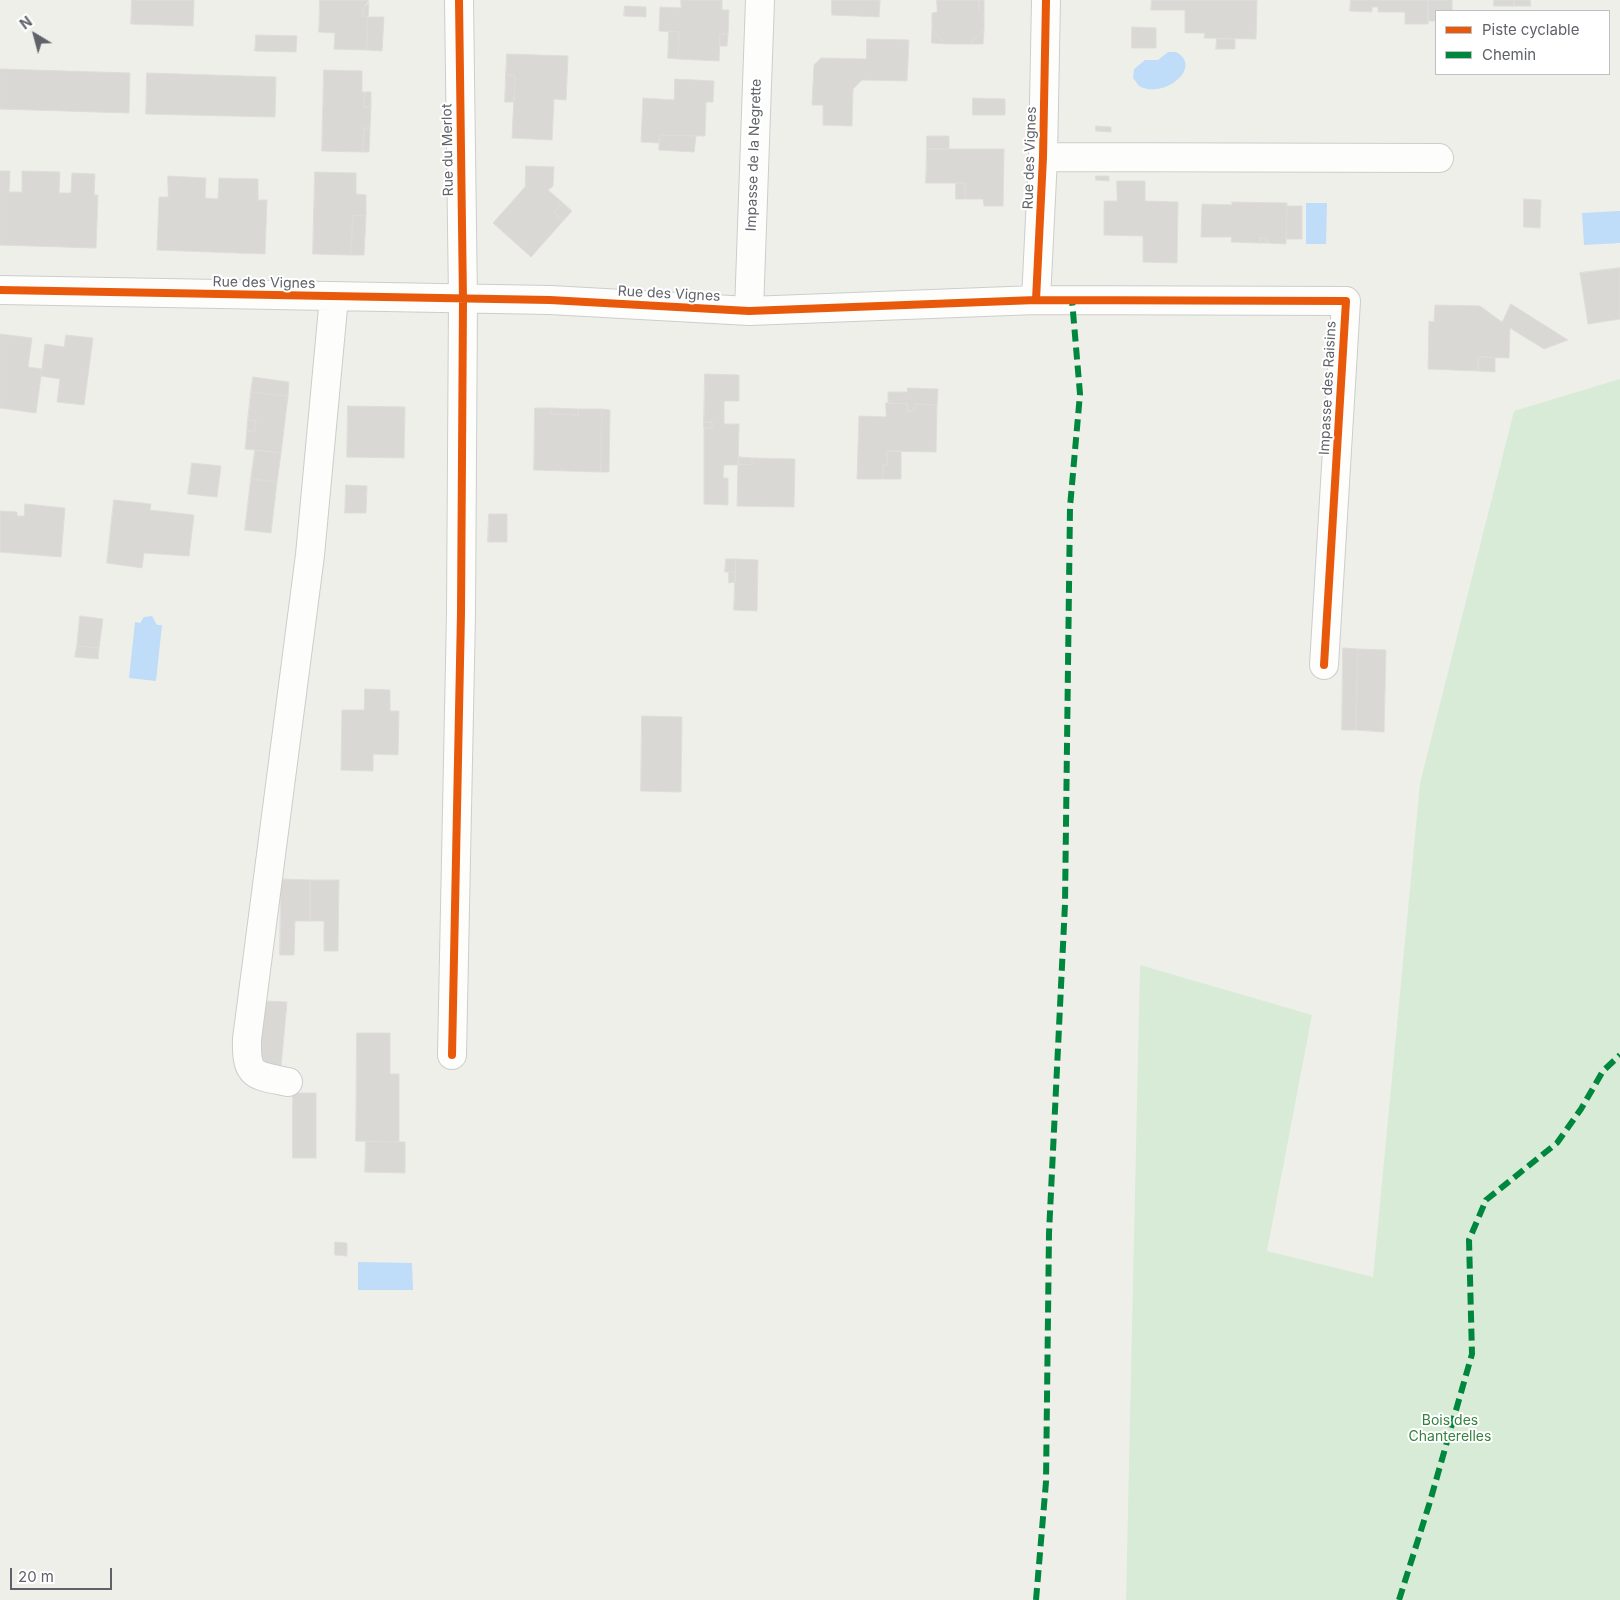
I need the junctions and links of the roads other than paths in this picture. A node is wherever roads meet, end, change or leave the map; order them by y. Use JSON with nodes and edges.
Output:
{"nodes":[{"id":1,"x":459,"y":0,"type":"edge"},
{"id":2,"x":760,"y":0,"type":"edge"},
{"id":3,"x":1046,"y":0,"type":"edge"},
{"id":4,"x":1043,"y":157,"type":"junction"},
{"id":5,"x":1439,"y":158,"type":"dead end"},
{"id":6,"x":0,"y":290,"type":"edge"},
{"id":7,"x":334,"y":297,"type":"junction"},
{"id":8,"x":463,"y":300,"type":"junction"},
{"id":9,"x":1036,"y":300,"type":"junction"},
{"id":10,"x":749,"y":311,"type":"junction"},
{"id":11,"x":1324,"y":665,"type":"dead end"},
{"id":12,"x":452,"y":1055,"type":"dead end"},
{"id":13,"x":288,"y":1082,"type":"dead end"}],
"edges":[{"from":1,"to":8,"type":"street","name":"Rue du Merlot"},
{"from":2,"to":10,"type":"street","name":"Impasse de la Negrette"},
{"from":3,"to":4,"type":"street","name":"Rue des Vignes"},
{"from":4,"to":5,"type":"street"},
{"from":4,"to":9,"type":"street","name":"Rue des Vignes"},
{"from":6,"to":7,"type":"street","name":"Rue des Vignes"},
{"from":7,"to":8,"type":"street","name":"Rue des Vignes"},
{"from":7,"to":13,"type":"street"},
{"from":8,"to":10,"type":"street","name":"Rue des Vignes"},
{"from":8,"to":12,"type":"street","name":"Rue du Merlot"},
{"from":9,"to":10,"type":"street","name":"Rue des Vignes"},
{"from":9,"to":11,"type":"street","name":"Impasse des Raisins"}]}
